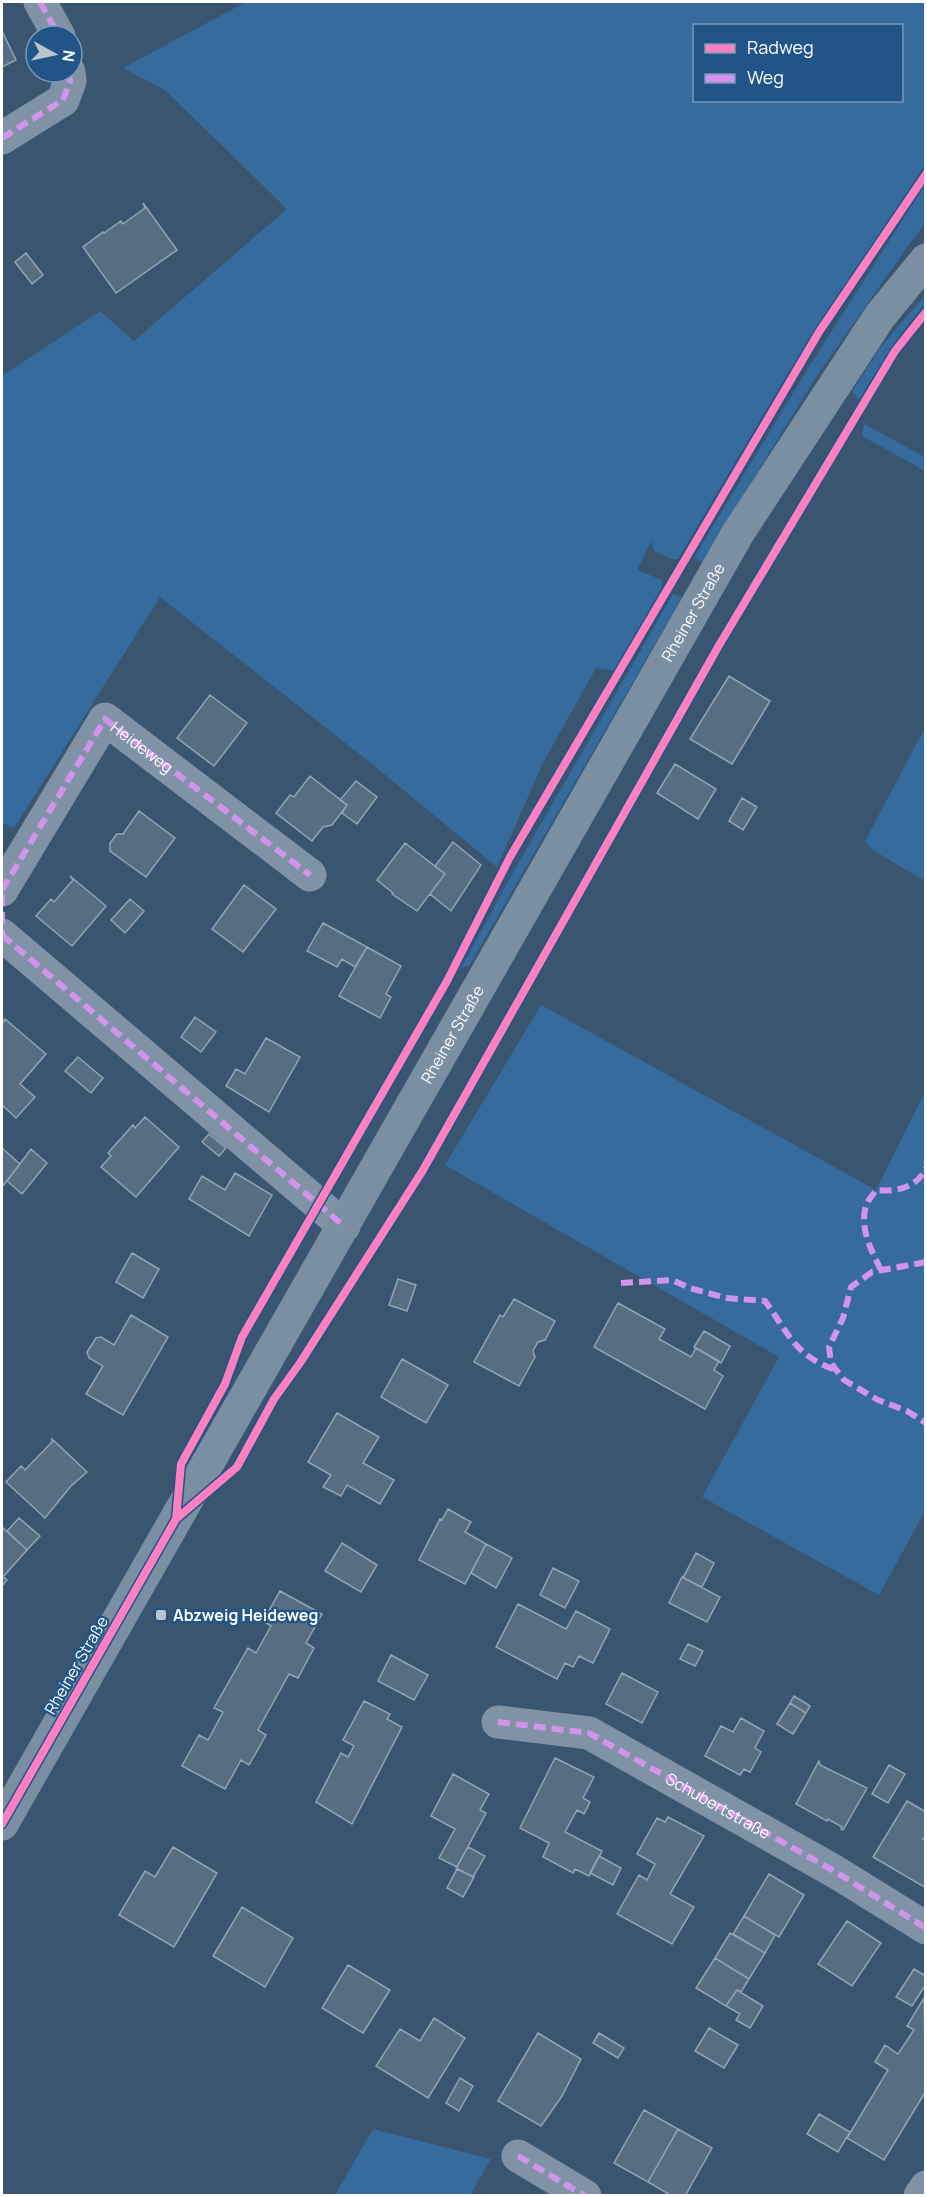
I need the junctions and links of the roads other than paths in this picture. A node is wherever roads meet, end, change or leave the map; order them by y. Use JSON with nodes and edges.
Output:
{"nodes":[{"id":1,"x":40,"y":2,"type":"edge"},
{"id":2,"x":52,"y":24,"type":"edge"},
{"id":3,"x":69,"y":84,"type":"edge"},
{"id":4,"x":2,"y":138,"type":"edge"},
{"id":5,"x":926,"y":260,"type":"edge"},
{"id":6,"x":310,"y":874,"type":"dead end"},
{"id":7,"x":2,"y":892,"type":"edge"},
{"id":8,"x":2,"y":936,"type":"edge"},
{"id":9,"x":344,"y":1226,"type":"junction"},
{"id":10,"x":498,"y":1722,"type":"dead end"},
{"id":11,"x":2,"y":1824,"type":"edge"},
{"id":12,"x":926,"y":1928,"type":"edge"},
{"id":13,"x":518,"y":2156,"type":"dead end"},
{"id":14,"x":926,"y":2187,"type":"edge"},
{"id":15,"x":585,"y":2196,"type":"edge"},
{"id":16,"x":920,"y":2196,"type":"edge"}],
"edges":[{"from":1,"to":2,"type":"street"},
{"from":3,"to":4,"type":"street"},
{"from":5,"to":9,"type":"main road","name":"Rheiner Straße"},
{"from":6,"to":7,"type":"street","name":"Heideweg"},
{"from":7,"to":8,"type":"street","name":"Heideweg"},
{"from":8,"to":9,"type":"street","name":"Heideweg"},
{"from":9,"to":11,"type":"main road","name":"Rheiner Straße"},
{"from":10,"to":12,"type":"street","name":"Schubertstraße"},
{"from":13,"to":15,"type":"street"},
{"from":14,"to":16,"type":"street"}]}
